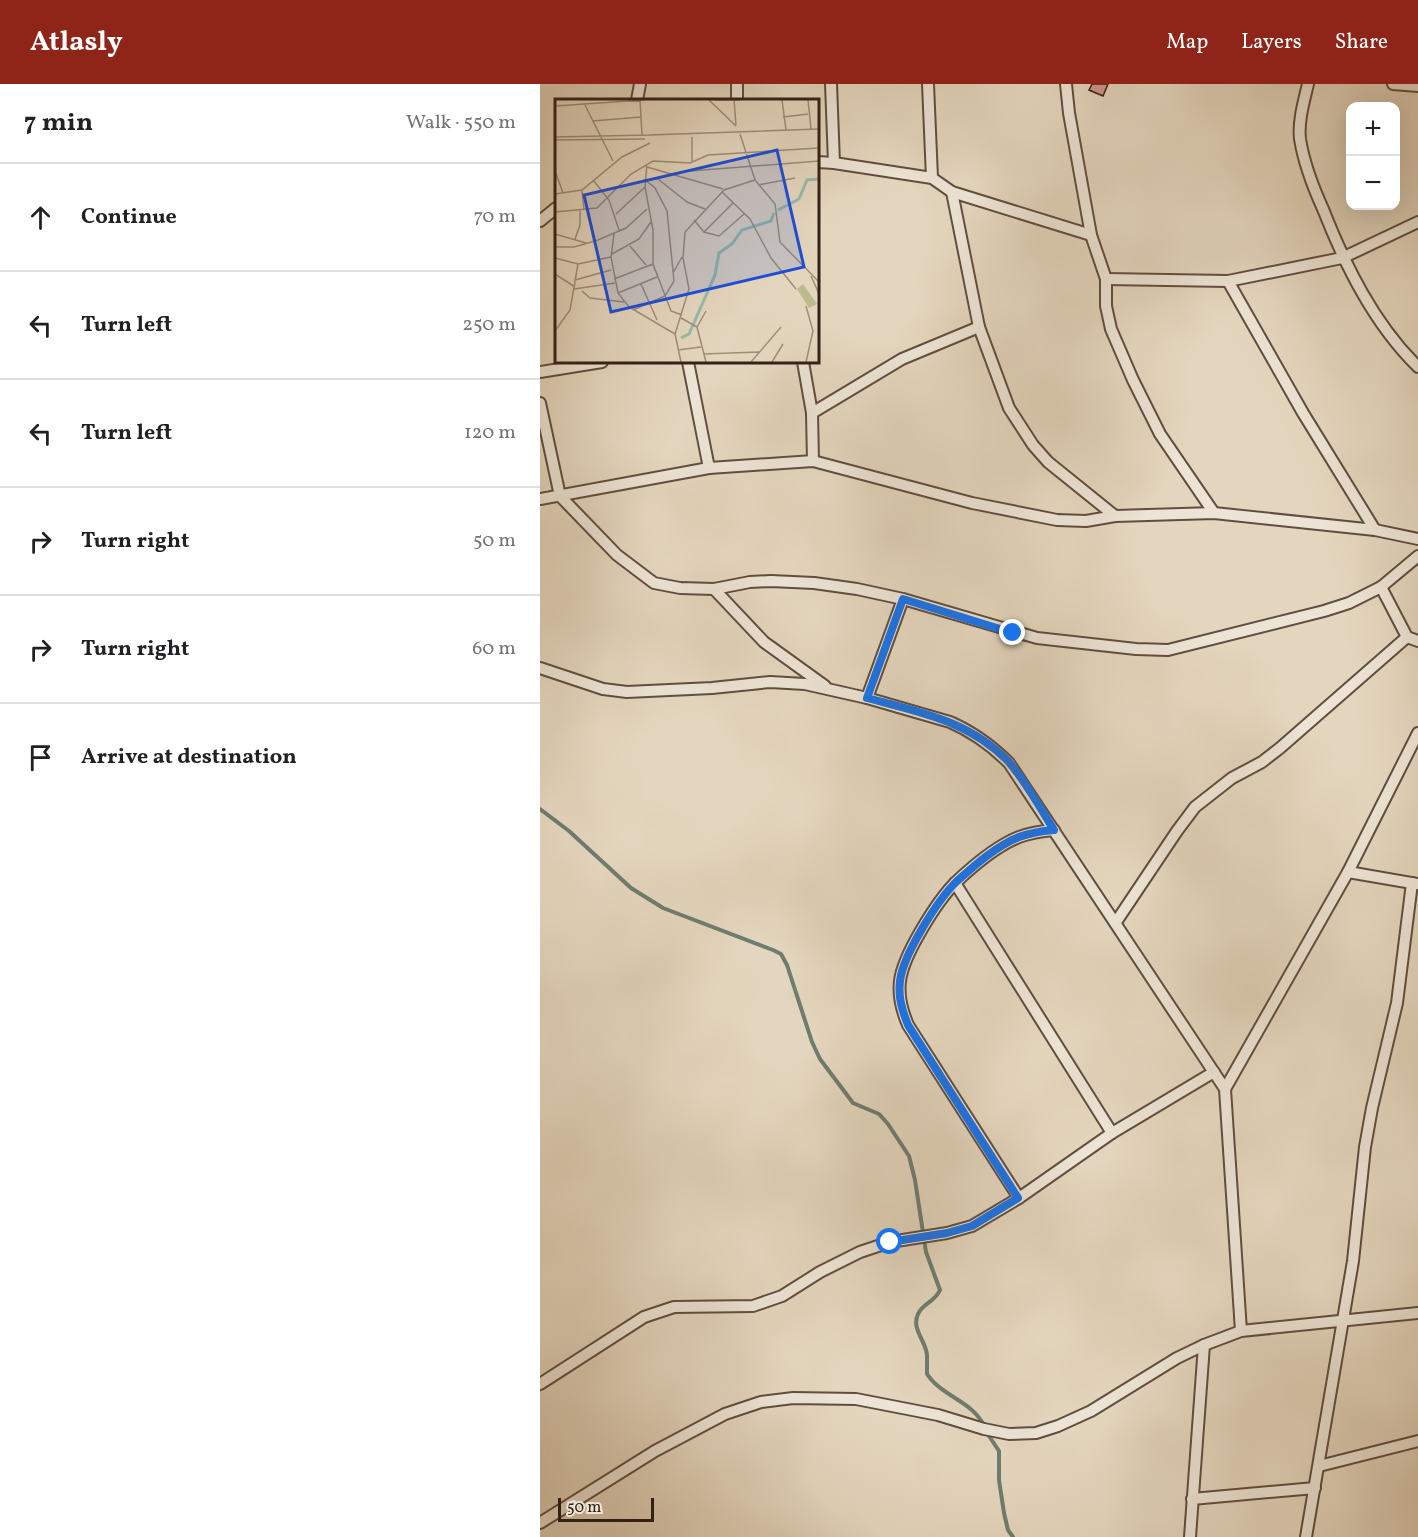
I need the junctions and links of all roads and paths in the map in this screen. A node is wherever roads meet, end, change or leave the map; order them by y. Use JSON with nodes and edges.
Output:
{"nodes":[{"id":1,"x":640,"y":84,"type":"edge"},
{"id":2,"x":831,"y":84,"type":"edge"},
{"id":3,"x":928,"y":84,"type":"edge"},
{"id":4,"x":1066,"y":84,"type":"edge"},
{"id":5,"x":1308,"y":84,"type":"edge"},
{"id":6,"x":1393,"y":84,"type":"edge"},
{"id":7,"x":1418,"y":86,"type":"edge"},
{"id":8,"x":637,"y":99,"type":"edge"},
{"id":9,"x":819,"y":162,"type":"edge"},
{"id":10,"x":834,"y":162,"type":"junction"},
{"id":11,"x":932,"y":178,"type":"junction"},
{"id":12,"x":952,"y":192,"type":"junction"},
{"id":13,"x":555,"y":209,"type":"edge"},
{"id":14,"x":540,"y":221,"type":"edge"},
{"id":15,"x":1418,"y":222,"type":"edge"},
{"id":16,"x":1091,"y":235,"type":"junction"},
{"id":17,"x":1342,"y":258,"type":"junction"},
{"id":18,"x":1106,"y":279,"type":"junction"},
{"id":19,"x":1228,"y":281,"type":"junction"},
{"id":20,"x":979,"y":327,"type":"junction"},
{"id":21,"x":596,"y":363,"type":"edge"},
{"id":22,"x":688,"y":363,"type":"edge"},
{"id":23,"x":803,"y":363,"type":"edge"},
{"id":24,"x":1418,"y":367,"type":"edge"},
{"id":25,"x":540,"y":372,"type":"edge"},
{"id":26,"x":540,"y":403,"type":"edge"},
{"id":27,"x":812,"y":413,"type":"junction"},
{"id":28,"x":813,"y":461,"type":"junction"},
{"id":29,"x":709,"y":468,"type":"junction"},
{"id":30,"x":560,"y":496,"type":"junction"},
{"id":31,"x":540,"y":499,"type":"edge"},
{"id":32,"x":1214,"y":513,"type":"junction"},
{"id":33,"x":1115,"y":516,"type":"junction"},
{"id":34,"x":1375,"y":530,"type":"junction"},
{"id":35,"x":1418,"y":539,"type":"edge"},
{"id":36,"x":1418,"y":556,"type":"edge"},
{"id":37,"x":1381,"y":587,"type":"junction"},
{"id":38,"x":714,"y":589,"type":"junction"},
{"id":39,"x":903,"y":599,"type":"junction"},
{"id":40,"x":1412,"y":639,"type":"edge"},
{"id":41,"x":540,"y":668,"type":"edge"},
{"id":42,"x":828,"y":688,"type":"junction"},
{"id":43,"x":867,"y":698,"type":"junction"},
{"id":44,"x":1418,"y":733,"type":"edge"},
{"id":45,"x":1054,"y":830,"type":"junction"},
{"id":46,"x":1348,"y":872,"type":"junction"},
{"id":47,"x":955,"y":883,"type":"junction"},
{"id":48,"x":1415,"y":883,"type":"edge"},
{"id":49,"x":1116,"y":922,"type":"junction"},
{"id":50,"x":1214,"y":1072,"type":"junction"},
{"id":51,"x":1225,"y":1089,"type":"junction"},
{"id":52,"x":1112,"y":1132,"type":"junction"},
{"id":53,"x":1018,"y":1198,"type":"junction"},
{"id":54,"x":1418,"y":1313,"type":"edge"},
{"id":55,"x":1342,"y":1322,"type":"junction"},
{"id":56,"x":1241,"y":1331,"type":"junction"},
{"id":57,"x":1204,"y":1344,"type":"junction"},
{"id":58,"x":540,"y":1384,"type":"edge"},
{"id":59,"x":1418,"y":1441,"type":"edge"},
{"id":60,"x":1319,"y":1466,"type":"junction"},
{"id":61,"x":1315,"y":1488,"type":"junction"},
{"id":62,"x":1192,"y":1499,"type":"junction"},
{"id":63,"x":540,"y":1523,"type":"edge"},
{"id":64,"x":1190,"y":1537,"type":"edge"},
{"id":65,"x":1306,"y":1537,"type":"edge"}],
"edges":[{"from":1,"to":8,"type":"street"},
{"from":2,"to":10,"type":"street"},
{"from":3,"to":11,"type":"street"},
{"from":4,"to":16,"type":"street"},
{"from":5,"to":17,"type":"street"},
{"from":6,"to":7,"type":"street"},
{"from":9,"to":10,"type":"street"},
{"from":10,"to":11,"type":"street"},
{"from":11,"to":12,"type":"street"},
{"from":12,"to":16,"type":"street"},
{"from":12,"to":20,"type":"street"},
{"from":13,"to":14,"type":"street"},
{"from":15,"to":17,"type":"street"},
{"from":16,"to":18,"type":"street"},
{"from":17,"to":19,"type":"street"},
{"from":17,"to":24,"type":"street"},
{"from":18,"to":19,"type":"street"},
{"from":18,"to":32,"type":"street"},
{"from":19,"to":34,"type":"street"},
{"from":20,"to":27,"type":"street"},
{"from":20,"to":33,"type":"street"},
{"from":21,"to":25,"type":"street"},
{"from":22,"to":29,"type":"street"},
{"from":23,"to":27,"type":"street"},
{"from":26,"to":30,"type":"street"},
{"from":27,"to":28,"type":"street"},
{"from":28,"to":29,"type":"street"},
{"from":28,"to":33,"type":"street"},
{"from":29,"to":30,"type":"street"},
{"from":30,"to":31,"type":"street"},
{"from":30,"to":38,"type":"street"},
{"from":32,"to":33,"type":"street"},
{"from":32,"to":34,"type":"street"},
{"from":34,"to":35,"type":"street"},
{"from":36,"to":37,"type":"street"},
{"from":37,"to":39,"type":"street"},
{"from":37,"to":40,"type":"street"},
{"from":38,"to":39,"type":"street"},
{"from":38,"to":42,"type":"street"},
{"from":39,"to":43,"type":"street"},
{"from":40,"to":49,"type":"street"},
{"from":41,"to":42,"type":"street"},
{"from":42,"to":43,"type":"street"},
{"from":43,"to":45,"type":"street"},
{"from":44,"to":46,"type":"street"},
{"from":45,"to":47,"type":"street"},
{"from":45,"to":49,"type":"street"},
{"from":46,"to":48,"type":"street"},
{"from":46,"to":51,"type":"street"},
{"from":47,"to":52,"type":"street"},
{"from":47,"to":53,"type":"street"},
{"from":48,"to":55,"type":"street"},
{"from":49,"to":50,"type":"street"},
{"from":50,"to":51,"type":"street"},
{"from":50,"to":52,"type":"street"},
{"from":51,"to":56,"type":"street"},
{"from":52,"to":53,"type":"street"},
{"from":53,"to":58,"type":"street"},
{"from":54,"to":55,"type":"street"},
{"from":55,"to":56,"type":"street"},
{"from":55,"to":60,"type":"street"},
{"from":56,"to":57,"type":"street"},
{"from":57,"to":62,"type":"street"},
{"from":57,"to":63,"type":"street"},
{"from":59,"to":60,"type":"street"},
{"from":60,"to":61,"type":"street"},
{"from":61,"to":62,"type":"street"},
{"from":61,"to":65,"type":"street"},
{"from":62,"to":64,"type":"street"}]}
